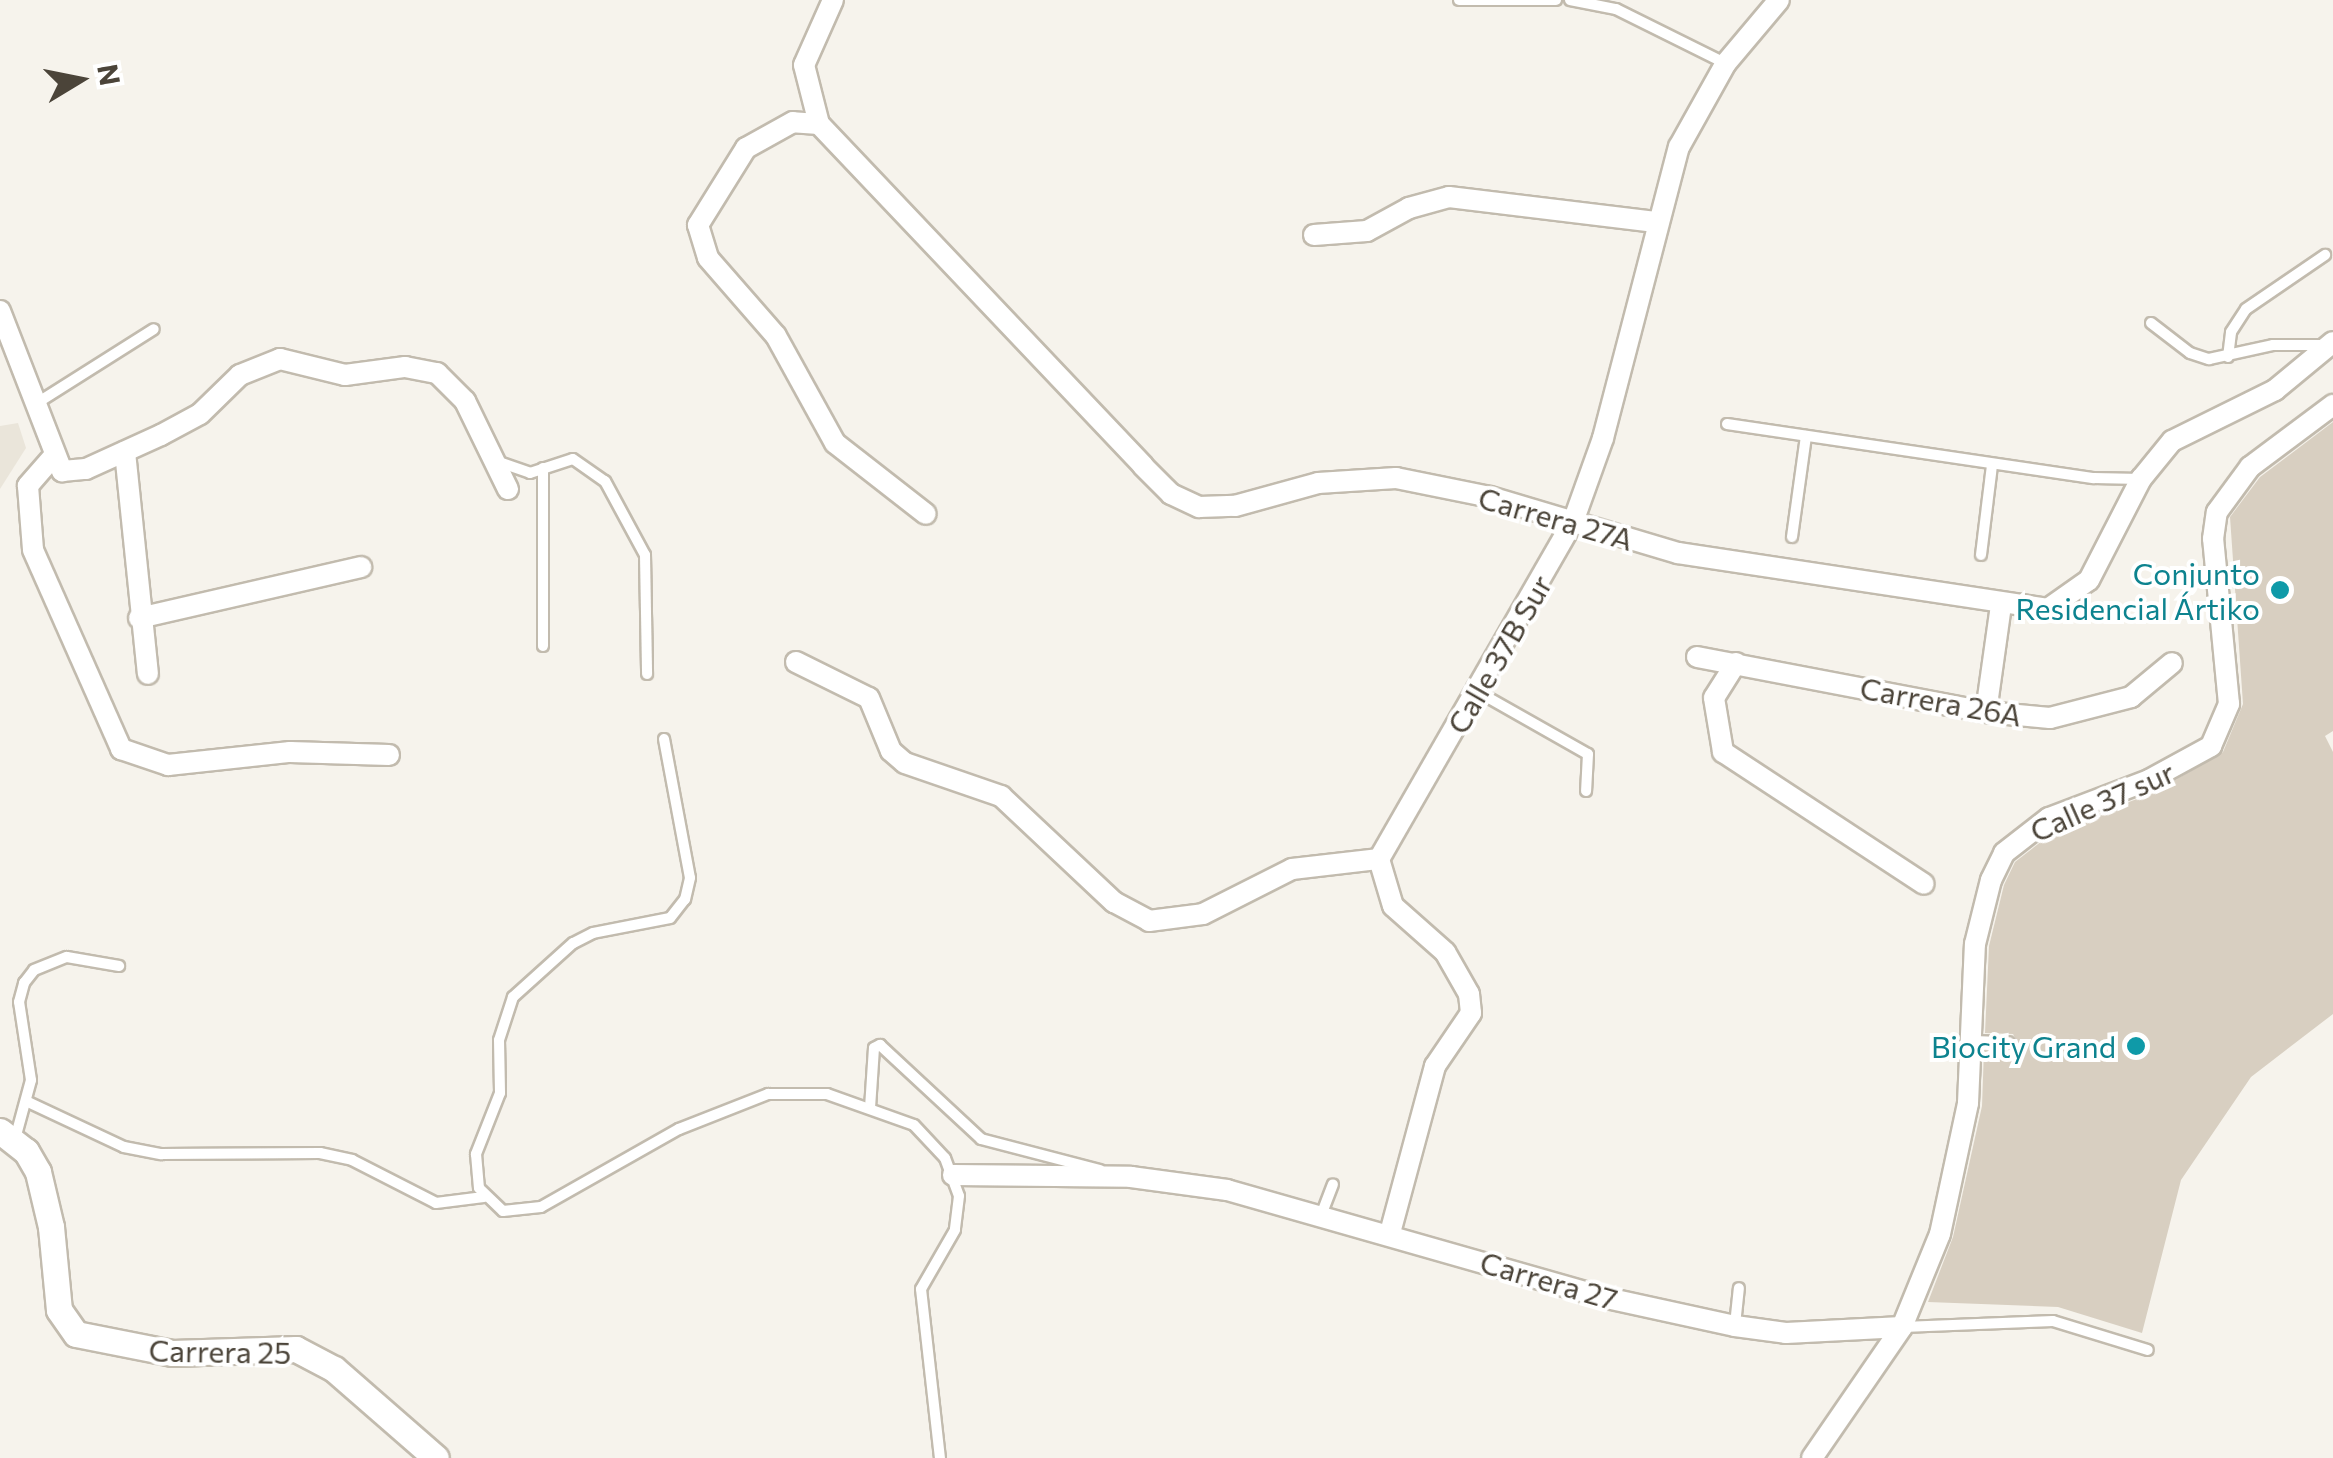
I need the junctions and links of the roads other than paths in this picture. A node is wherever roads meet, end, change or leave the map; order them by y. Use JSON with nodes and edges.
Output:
{"nodes":[{"id":1,"x":832,"y":0,"type":"edge"},
{"id":2,"x":1459,"y":0,"type":"edge"},
{"id":3,"x":1556,"y":0,"type":"edge"},
{"id":4,"x":1570,"y":0,"type":"edge"},
{"id":5,"x":1779,"y":0,"type":"edge"},
{"id":6,"x":1726,"y":63,"type":"junction"},
{"id":7,"x":819,"y":124,"type":"junction"},
{"id":8,"x":1655,"y":222,"type":"junction"},
{"id":9,"x":1314,"y":234,"type":"dead end"},
{"id":10,"x":2325,"y":254,"type":"dead end"},
{"id":11,"x":0,"y":311,"type":"edge"},
{"id":12,"x":2150,"y":323,"type":"dead end"},
{"id":13,"x":154,"y":328,"type":"dead end"},
{"id":14,"x":2331,"y":343,"type":"edge"},
{"id":15,"x":2228,"y":357,"type":"junction"},
{"id":16,"x":36,"y":404,"type":"junction"},
{"id":17,"x":2333,"y":405,"type":"edge"},
{"id":18,"x":1728,"y":424,"type":"dead end"},
{"id":19,"x":1806,"y":436,"type":"junction"},
{"id":20,"x":125,"y":452,"type":"junction"},
{"id":21,"x":52,"y":458,"type":"junction"},
{"id":22,"x":496,"y":460,"type":"junction"},
{"id":23,"x":1992,"y":464,"type":"junction"},
{"id":24,"x":542,"y":468,"type":"junction"},
{"id":25,"x":2141,"y":480,"type":"junction"},
{"id":26,"x":508,"y":488,"type":"dead end"},
{"id":27,"x":926,"y":514,"type":"dead end"},
{"id":28,"x":1573,"y":522,"type":"junction"},
{"id":29,"x":1792,"y":537,"type":"dead end"},
{"id":30,"x":1981,"y":555,"type":"dead end"},
{"id":31,"x":360,"y":567,"type":"dead end"},
{"id":32,"x":2001,"y":605,"type":"junction"},
{"id":33,"x":139,"y":618,"type":"junction"},
{"id":34,"x":542,"y":646,"type":"dead end"},
{"id":35,"x":1696,"y":657,"type":"dead end"},
{"id":36,"x":796,"y":662,"type":"dead end"},
{"id":37,"x":1736,"y":663,"type":"junction"},
{"id":38,"x":2172,"y":663,"type":"dead end"},
{"id":39,"x":148,"y":674,"type":"dead end"},
{"id":40,"x":647,"y":674,"type":"dead end"},
{"id":41,"x":1480,"y":693,"type":"junction"},
{"id":42,"x":1986,"y":712,"type":"junction"},
{"id":43,"x":664,"y":738,"type":"dead end"},
{"id":44,"x":388,"y":755,"type":"dead end"},
{"id":45,"x":1586,"y":791,"type":"dead end"},
{"id":46,"x":1379,"y":859,"type":"junction"},
{"id":47,"x":1924,"y":884,"type":"dead end"},
{"id":48,"x":119,"y":966,"type":"dead end"},
{"id":49,"x":1972,"y":1041,"type":"junction"},
{"id":50,"x":2009,"y":1042,"type":"dead end"},
{"id":51,"x":28,"y":1102,"type":"junction"},
{"id":52,"x":870,"y":1108,"type":"junction"},
{"id":53,"x":8,"y":1135,"type":"edge"},
{"id":54,"x":953,"y":1175,"type":"junction"},
{"id":55,"x":1131,"y":1177,"type":"junction"},
{"id":56,"x":1333,"y":1184,"type":"dead end"},
{"id":57,"x":484,"y":1197,"type":"junction"},
{"id":58,"x":1320,"y":1219,"type":"junction"},
{"id":59,"x":1390,"y":1233,"type":"junction"},
{"id":60,"x":1739,"y":1288,"type":"dead end"},
{"id":61,"x":1735,"y":1326,"type":"junction"},
{"id":62,"x":1902,"y":1327,"type":"junction"},
{"id":63,"x":2148,"y":1350,"type":"dead end"},
{"id":64,"x":436,"y":1458,"type":"edge"},
{"id":65,"x":940,"y":1458,"type":"edge"},
{"id":66,"x":1812,"y":1458,"type":"edge"}],
"edges":[{"from":1,"to":7,"type":"street"},
{"from":2,"to":3,"type":"lane"},
{"from":4,"to":6,"type":"lane"},
{"from":5,"to":6,"type":"street","name":"Calle 37B Sur"},
{"from":6,"to":8,"type":"street","name":"Calle 37B Sur"},
{"from":7,"to":27,"type":"street"},
{"from":7,"to":28,"type":"street","name":"Carrera 27A"},
{"from":8,"to":9,"type":"street"},
{"from":8,"to":28,"type":"street","name":"Calle 37B Sur"},
{"from":10,"to":15,"type":"lane"},
{"from":11,"to":16,"type":"street"},
{"from":12,"to":15,"type":"lane"},
{"from":13,"to":16,"type":"lane"},
{"from":14,"to":15,"type":"lane"},
{"from":14,"to":25,"type":"street","name":"Carrera 27A"},
{"from":16,"to":21,"type":"street"},
{"from":17,"to":49,"type":"street","name":"Calle 37 sur"},
{"from":18,"to":19,"type":"lane"},
{"from":19,"to":23,"type":"lane"},
{"from":19,"to":29,"type":"lane"},
{"from":20,"to":21,"type":"street"},
{"from":20,"to":22,"type":"street"},
{"from":20,"to":33,"type":"street"},
{"from":21,"to":44,"type":"street"},
{"from":22,"to":24,"type":"lane"},
{"from":22,"to":26,"type":"street"},
{"from":23,"to":25,"type":"lane"},
{"from":23,"to":30,"type":"lane"},
{"from":24,"to":34,"type":"lane"},
{"from":24,"to":40,"type":"lane"},
{"from":25,"to":32,"type":"street","name":"Carrera 27A"},
{"from":28,"to":32,"type":"street","name":"Carrera 27A"},
{"from":28,"to":41,"type":"street","name":"Calle 37B Sur"},
{"from":31,"to":33,"type":"street"},
{"from":32,"to":42,"type":"street"},
{"from":33,"to":39,"type":"street"},
{"from":35,"to":37,"type":"street","name":"Carrera 26A"},
{"from":36,"to":46,"type":"street"},
{"from":37,"to":42,"type":"street","name":"Carrera 26A"},
{"from":37,"to":47,"type":"street"},
{"from":38,"to":42,"type":"street","name":"Carrera 26A"},
{"from":41,"to":45,"type":"lane"},
{"from":41,"to":46,"type":"street","name":"Calle 37B Sur"},
{"from":43,"to":57,"type":"lane"},
{"from":46,"to":59,"type":"street"},
{"from":48,"to":51,"type":"lane"},
{"from":49,"to":50,"type":"lane"},
{"from":49,"to":62,"type":"street","name":"Calle 37 sur"},
{"from":51,"to":53,"type":"lane"},
{"from":51,"to":57,"type":"lane"},
{"from":52,"to":54,"type":"lane"},
{"from":52,"to":55,"type":"lane"},
{"from":52,"to":57,"type":"lane"},
{"from":53,"to":64,"type":"street","name":"Carrera 25"},
{"from":54,"to":55,"type":"street","name":"Carrera 27"},
{"from":54,"to":65,"type":"lane"},
{"from":55,"to":58,"type":"street","name":"Carrera 27"},
{"from":56,"to":58,"type":"lane"},
{"from":58,"to":59,"type":"street","name":"Carrera 27"},
{"from":59,"to":61,"type":"street","name":"Carrera 27"},
{"from":60,"to":61,"type":"lane"},
{"from":61,"to":62,"type":"street","name":"Carrera 27"},
{"from":62,"to":63,"type":"lane","name":"Carrera 27"},
{"from":62,"to":66,"type":"street","name":"Calle 37 sur"}]}
